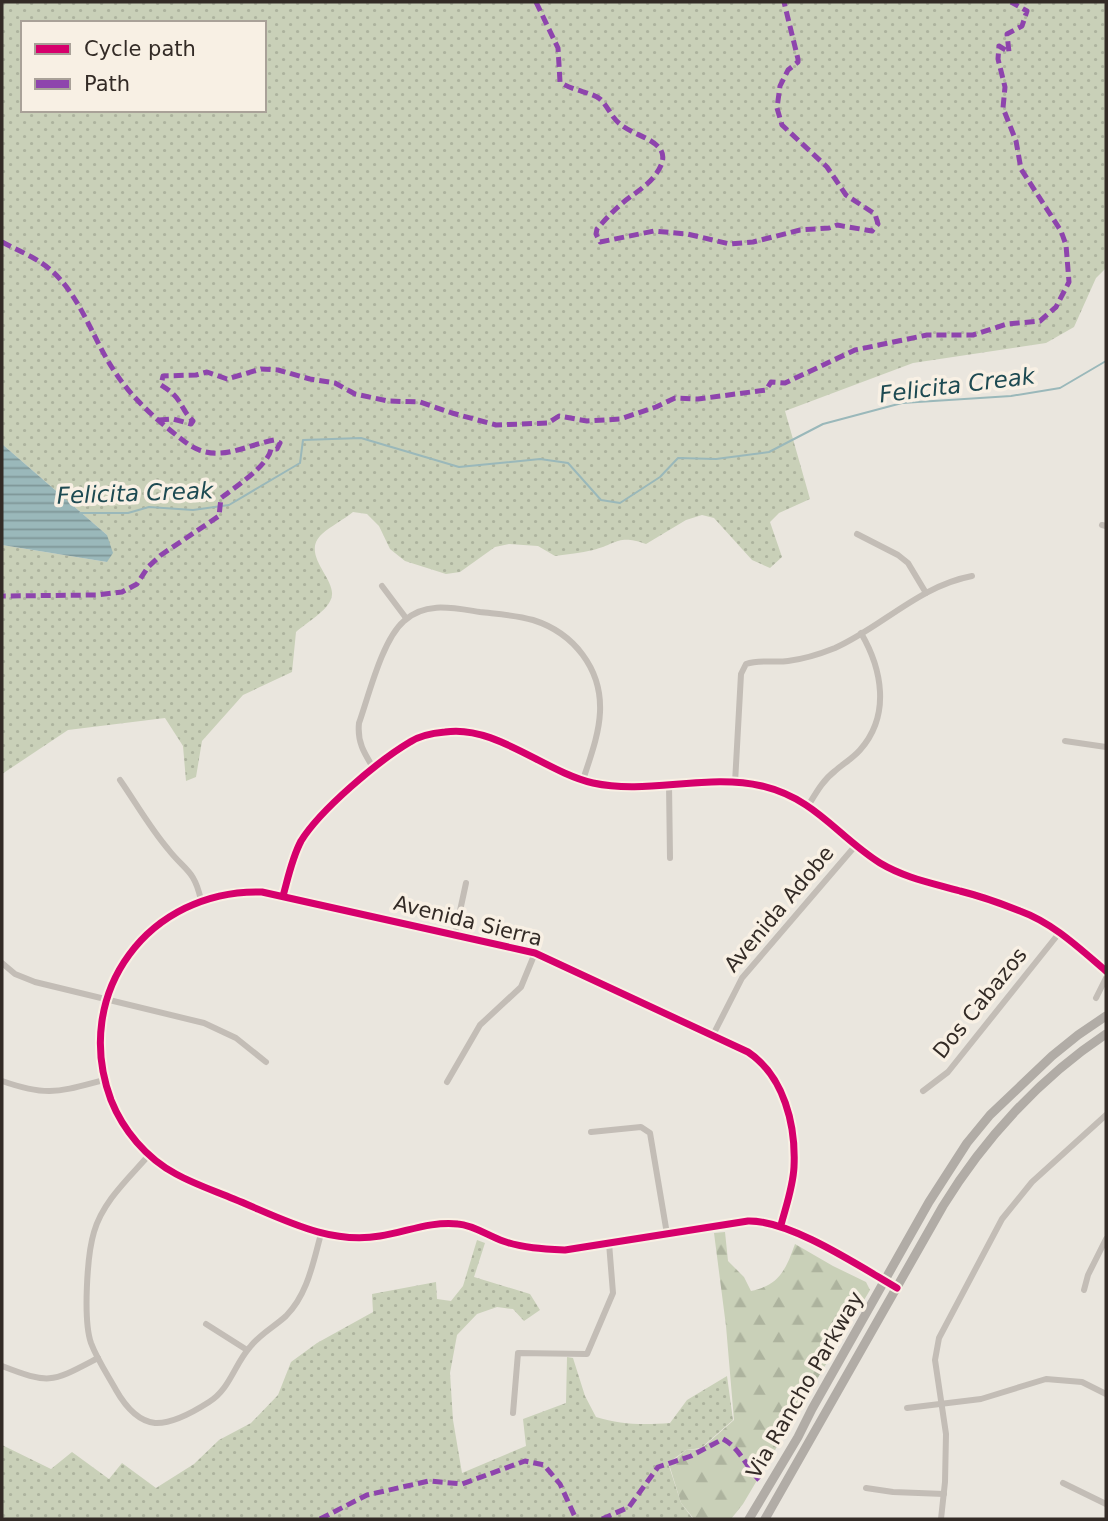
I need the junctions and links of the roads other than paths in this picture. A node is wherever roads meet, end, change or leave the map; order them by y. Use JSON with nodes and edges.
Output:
{"nodes":[{"id":1,"x":857,"y":534,"type":"dead end"},
{"id":2,"x":972,"y":576,"type":"dead end"},
{"id":3,"x":382,"y":586,"type":"dead end"},
{"id":4,"x":926,"y":593,"type":"junction"},
{"id":5,"x":406,"y":618,"type":"junction"},
{"id":6,"x":861,"y":633,"type":"junction"},
{"id":7,"x":1065,"y":741,"type":"dead end"},
{"id":8,"x":1106,"y":747,"type":"edge"},
{"id":9,"x":374,"y":769,"type":"junction"},
{"id":10,"x":120,"y":780,"type":"dead end"},
{"id":11,"x":583,"y":780,"type":"junction"},
{"id":12,"x":735,"y":783,"type":"junction"},
{"id":13,"x":668,"y":784,"type":"junction"},
{"id":14,"x":808,"y":806,"type":"junction"},
{"id":15,"x":856,"y":845,"type":"junction"},
{"id":16,"x":670,"y":858,"type":"dead end"},
{"id":17,"x":466,"y":883,"type":"dead end"},
{"id":18,"x":283,"y":896,"type":"junction"},
{"id":19,"x":201,"y":900,"type":"junction"},
{"id":20,"x":1060,"y":932,"type":"junction"},
{"id":21,"x":455,"y":934,"type":"junction"},
{"id":22,"x":535,"y":953,"type":"junction"},
{"id":23,"x":2,"y":963,"type":"edge"},
{"id":24,"x":1106,"y":971,"type":"edge"},
{"id":25,"x":1106,"y":978,"type":"edge"},
{"id":26,"x":1096,"y":998,"type":"dead end"},
{"id":27,"x":106,"y":1001,"type":"junction"},
{"id":28,"x":1106,"y":1016,"type":"edge"},
{"id":29,"x":1106,"y":1034,"type":"edge"},
{"id":30,"x":713,"y":1035,"type":"junction"},
{"id":31,"x":265,"y":1062,"type":"dead end"},
{"id":32,"x":104,"y":1080,"type":"junction"},
{"id":33,"x":2,"y":1081,"type":"edge"},
{"id":34,"x":447,"y":1082,"type":"dead end"},
{"id":35,"x":923,"y":1091,"type":"dead end"},
{"id":36,"x":1106,"y":1115,"type":"edge"},
{"id":37,"x":591,"y":1132,"type":"dead end"},
{"id":38,"x":149,"y":1155,"type":"junction"},
{"id":39,"x":781,"y":1225,"type":"junction"},
{"id":40,"x":321,"y":1234,"type":"junction"},
{"id":41,"x":667,"y":1234,"type":"junction"},
{"id":42,"x":1106,"y":1239,"type":"edge"},
{"id":43,"x":609,"y":1243,"type":"junction"},
{"id":44,"x":885,"y":1281,"type":"junction"},
{"id":45,"x":897,"y":1288,"type":"junction"},
{"id":46,"x":1084,"y":1290,"type":"dead end"},
{"id":47,"x":206,"y":1324,"type":"dead end"},
{"id":48,"x":247,"y":1350,"type":"junction"},
{"id":49,"x":98,"y":1358,"type":"junction"},
{"id":50,"x":2,"y":1366,"type":"edge"},
{"id":51,"x":1106,"y":1394,"type":"edge"},
{"id":52,"x":941,"y":1405,"type":"junction"},
{"id":53,"x":907,"y":1408,"type":"dead end"},
{"id":54,"x":513,"y":1413,"type":"dead end"},
{"id":55,"x":1063,"y":1483,"type":"dead end"},
{"id":56,"x":866,"y":1488,"type":"dead end"},
{"id":57,"x":944,"y":1494,"type":"junction"},
{"id":58,"x":1106,"y":1503,"type":"edge"},
{"id":59,"x":749,"y":1519,"type":"edge"},
{"id":60,"x":765,"y":1519,"type":"edge"},
{"id":61,"x":941,"y":1519,"type":"edge"}],
"edges":[{"from":1,"to":4,"type":"street"},
{"from":2,"to":4,"type":"street"},
{"from":3,"to":5,"type":"street"},
{"from":4,"to":6,"type":"street"},
{"from":5,"to":9,"type":"street"},
{"from":5,"to":11,"type":"street"},
{"from":6,"to":12,"type":"street"},
{"from":6,"to":14,"type":"street"},
{"from":7,"to":8,"type":"street"},
{"from":9,"to":11,"type":"street"},
{"from":9,"to":18,"type":"street"},
{"from":10,"to":19,"type":"street"},
{"from":11,"to":13,"type":"street"},
{"from":12,"to":13,"type":"street"},
{"from":12,"to":14,"type":"street"},
{"from":13,"to":16,"type":"street"},
{"from":14,"to":15,"type":"street"},
{"from":15,"to":20,"type":"street"},
{"from":15,"to":30,"type":"street","name":"Avenida Adobe"},
{"from":17,"to":21,"type":"street"},
{"from":18,"to":19,"type":"street","name":"Avenida Sierra"},
{"from":18,"to":21,"type":"street","name":"Avenida Sierra"},
{"from":19,"to":27,"type":"street","name":"Avenida Sierra"},
{"from":20,"to":24,"type":"street"},
{"from":20,"to":35,"type":"street","name":"Dos Cabazos"},
{"from":21,"to":22,"type":"street","name":"Avenida Sierra"},
{"from":22,"to":30,"type":"street","name":"Avenida Sierra"},
{"from":22,"to":34,"type":"street"},
{"from":23,"to":27,"type":"street"},
{"from":25,"to":26,"type":"street"},
{"from":27,"to":31,"type":"street"},
{"from":27,"to":32,"type":"street","name":"Avenida Sierra"},
{"from":28,"to":44,"type":"main road","name":"Via Rancho Parkway"},
{"from":29,"to":45,"type":"main road","name":"Via Rancho Parkway"},
{"from":30,"to":39,"type":"street","name":"Avenida Sierra"},
{"from":32,"to":33,"type":"street"},
{"from":32,"to":38,"type":"street","name":"Avenida Sierra"},
{"from":36,"to":52,"type":"street"},
{"from":37,"to":41,"type":"street"},
{"from":38,"to":40,"type":"street","name":"Avenida Sierra"},
{"from":38,"to":49,"type":"street"},
{"from":39,"to":41,"type":"street","name":"Avenida Sierra"},
{"from":39,"to":44,"type":"street"},
{"from":40,"to":43,"type":"street","name":"Avenida Sierra"},
{"from":40,"to":48,"type":"street"},
{"from":41,"to":43,"type":"street","name":"Avenida Sierra"},
{"from":42,"to":46,"type":"street"},
{"from":43,"to":54,"type":"street"},
{"from":44,"to":45,"type":"street"},
{"from":44,"to":59,"type":"main road","name":"Via Rancho Parkway"},
{"from":45,"to":60,"type":"main road","name":"Via Rancho Parkway"},
{"from":47,"to":48,"type":"street"},
{"from":48,"to":49,"type":"street"},
{"from":49,"to":50,"type":"street"},
{"from":51,"to":52,"type":"street"},
{"from":52,"to":53,"type":"street"},
{"from":52,"to":57,"type":"street"},
{"from":55,"to":58,"type":"street"},
{"from":56,"to":57,"type":"street"},
{"from":57,"to":61,"type":"street"}]}
